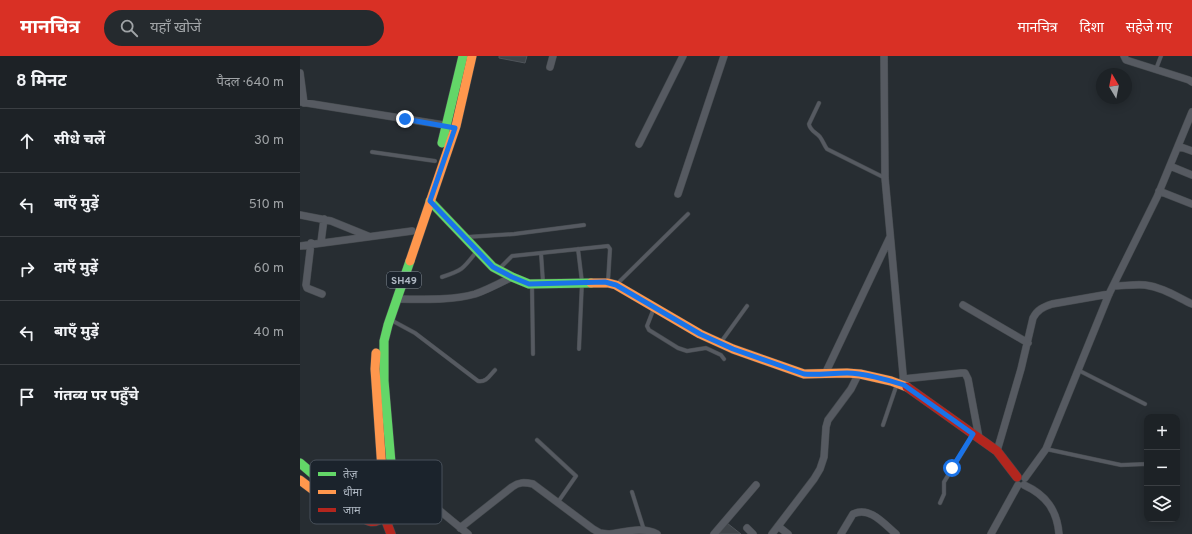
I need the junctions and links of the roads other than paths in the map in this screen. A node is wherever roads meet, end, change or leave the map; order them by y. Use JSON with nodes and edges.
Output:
{"nodes":[{"id":1,"x":463,"y":56,"type":"edge"},
{"id":2,"x":472,"y":56,"type":"edge"},
{"id":3,"x":553,"y":56,"type":"edge"},
{"id":4,"x":683,"y":56,"type":"edge"},
{"id":5,"x":724,"y":56,"type":"edge"},
{"id":6,"x":884,"y":56,"type":"edge"},
{"id":7,"x":1124,"y":56,"type":"edge"},
{"id":8,"x":1161,"y":56,"type":"edge"},
{"id":9,"x":550,"y":67,"type":"dead end"},
{"id":10,"x":1156,"y":69,"type":"junction"},
{"id":11,"x":300,"y":73,"type":"edge"},
{"id":12,"x":1192,"y":82,"type":"edge"},
{"id":13,"x":302,"y":103,"type":"edge"},
{"id":14,"x":819,"y":103,"type":"dead end"},
{"id":15,"x":1192,"y":112,"type":"edge"},
{"id":16,"x":451,"y":126,"type":"junction"},
{"id":17,"x":639,"y":144,"type":"dead end"},
{"id":18,"x":1178,"y":146,"type":"junction"},
{"id":19,"x":1192,"y":151,"type":"edge"},
{"id":20,"x":372,"y":152,"type":"dead end"},
{"id":21,"x":435,"y":161,"type":"junction"},
{"id":22,"x":1170,"y":166,"type":"junction"},
{"id":23,"x":1192,"y":175,"type":"edge"},
{"id":24,"x":885,"y":178,"type":"junction"},
{"id":25,"x":1159,"y":191,"type":"junction"},
{"id":26,"x":678,"y":194,"type":"dead end"},
{"id":27,"x":430,"y":201,"type":"junction"},
{"id":28,"x":1192,"y":204,"type":"edge"},
{"id":29,"x":688,"y":214,"type":"dead end"},
{"id":30,"x":300,"y":215,"type":"edge"},
{"id":31,"x":324,"y":218,"type":"junction"},
{"id":32,"x":584,"y":225,"type":"dead end"},
{"id":33,"x":412,"y":231,"type":"junction"},
{"id":34,"x":368,"y":236,"type":"junction"},
{"id":35,"x":890,"y":236,"type":"junction"},
{"id":36,"x":466,"y":238,"type":"junction"},
{"id":37,"x":321,"y":242,"type":"junction"},
{"id":38,"x":312,"y":243,"type":"junction"},
{"id":39,"x":300,"y":246,"type":"edge"},
{"id":40,"x":578,"y":249,"type":"junction"},
{"id":41,"x":477,"y":251,"type":"junction"},
{"id":42,"x":541,"y":253,"type":"junction"},
{"id":43,"x":499,"y":270,"type":"junction"},
{"id":44,"x":442,"y":277,"type":"dead end"},
{"id":45,"x":512,"y":277,"type":"junction"},
{"id":46,"x":582,"y":282,"type":"junction"},
{"id":47,"x":543,"y":283,"type":"junction"},
{"id":48,"x":532,"y":284,"type":"junction"},
{"id":49,"x":612,"y":284,"type":"junction"},
{"id":50,"x":1113,"y":286,"type":"junction"},
{"id":51,"x":322,"y":294,"type":"dead end"},
{"id":52,"x":1109,"y":294,"type":"junction"},
{"id":53,"x":397,"y":299,"type":"junction"},
{"id":54,"x":1192,"y":304,"type":"edge"},
{"id":55,"x":963,"y":305,"type":"dead end"},
{"id":56,"x":747,"y":306,"type":"dead end"},
{"id":57,"x":654,"y":308,"type":"junction"},
{"id":58,"x":390,"y":319,"type":"junction"},
{"id":59,"x":720,"y":343,"type":"junction"},
{"id":60,"x":1028,"y":343,"type":"junction"},
{"id":61,"x":579,"y":349,"type":"dead end"},
{"id":62,"x":533,"y":354,"type":"dead end"},
{"id":63,"x":724,"y":359,"type":"dead end"},
{"id":64,"x":495,"y":370,"type":"dead end"},
{"id":65,"x":1078,"y":370,"type":"junction"},
{"id":66,"x":825,"y":374,"type":"junction"},
{"id":67,"x":858,"y":375,"type":"junction"},
{"id":68,"x":902,"y":382,"type":"junction"},
{"id":69,"x":1145,"y":404,"type":"dead end"},
{"id":70,"x":883,"y":425,"type":"dead end"},
{"id":71,"x":976,"y":436,"type":"junction"},
{"id":72,"x":538,"y":440,"type":"dead end"},
{"id":73,"x":1046,"y":449,"type":"junction"},
{"id":74,"x":996,"y":451,"type":"junction"},
{"id":75,"x":381,"y":460,"type":"edge"},
{"id":76,"x":391,"y":460,"type":"edge"},
{"id":77,"x":300,"y":463,"type":"edge"},
{"id":78,"x":1144,"y":464,"type":"edge"},
{"id":79,"x":310,"y":472,"type":"edge"},
{"id":80,"x":300,"y":480,"type":"edge"},
{"id":81,"x":1021,"y":481,"type":"junction"},
{"id":82,"x":756,"y":485,"type":"dead end"},
{"id":83,"x":310,"y":488,"type":"edge"},
{"id":84,"x":632,"y":492,"type":"dead end"},
{"id":85,"x":558,"y":502,"type":"junction"},
{"id":86,"x":940,"y":503,"type":"dead end"},
{"id":87,"x":442,"y":513,"type":"edge"},
{"id":88,"x":388,"y":524,"type":"edge"},
{"id":89,"x":778,"y":526,"type":"junction"},
{"id":90,"x":460,"y":528,"type":"junction"},
{"id":91,"x":747,"y":528,"type":"dead end"},
{"id":92,"x":644,"y":530,"type":"junction"},
{"id":93,"x":391,"y":534,"type":"edge"},
{"id":94,"x":468,"y":534,"type":"edge"},
{"id":95,"x":609,"y":534,"type":"edge"},
{"id":96,"x":658,"y":534,"type":"edge"},
{"id":97,"x":714,"y":534,"type":"edge"},
{"id":98,"x":753,"y":534,"type":"edge"},
{"id":99,"x":772,"y":534,"type":"edge"},
{"id":100,"x":788,"y":534,"type":"edge"},
{"id":101,"x":841,"y":534,"type":"edge"},
{"id":102,"x":896,"y":534,"type":"edge"},
{"id":103,"x":991,"y":534,"type":"edge"},
{"id":104,"x":1059,"y":534,"type":"edge"}],
"edges":[{"from":1,"to":16,"type":"main road","number":"SH49"},
{"from":2,"to":16,"type":"main road","number":"SH49"},
{"from":3,"to":9,"type":"street"},
{"from":4,"to":17,"type":"street"},
{"from":5,"to":26,"type":"street"},
{"from":6,"to":24,"type":"street"},
{"from":7,"to":10,"type":"street"},
{"from":8,"to":10,"type":"lane"},
{"from":10,"to":12,"type":"street"},
{"from":11,"to":13,"type":"street"},
{"from":13,"to":16,"type":"street"},
{"from":14,"to":24,"type":"lane"},
{"from":15,"to":18,"type":"street"},
{"from":16,"to":21,"type":"main road","number":"SH49"},
{"from":16,"to":27,"type":"main road","number":"SH49"},
{"from":18,"to":19,"type":"street"},
{"from":18,"to":22,"type":"street"},
{"from":20,"to":21,"type":"lane"},
{"from":21,"to":33,"type":"main road","number":"SH49"},
{"from":22,"to":23,"type":"street"},
{"from":22,"to":25,"type":"street"},
{"from":24,"to":35,"type":"street"},
{"from":25,"to":28,"type":"street"},
{"from":25,"to":50,"type":"street"},
{"from":27,"to":36,"type":"main road"},
{"from":27,"to":53,"type":"main road","number":"SH49"},
{"from":29,"to":49,"type":"lane"},
{"from":30,"to":31,"type":"street"},
{"from":31,"to":34,"type":"street"},
{"from":31,"to":37,"type":"street"},
{"from":32,"to":36,"type":"lane"},
{"from":33,"to":34,"type":"street"},
{"from":33,"to":75,"type":"main road","number":"SH49"},
{"from":34,"to":37,"type":"street"},
{"from":35,"to":66,"type":"street"},
{"from":35,"to":68,"type":"street"},
{"from":36,"to":41,"type":"main road"},
{"from":37,"to":38,"type":"street"},
{"from":38,"to":39,"type":"street"},
{"from":38,"to":51,"type":"street"},
{"from":40,"to":42,"type":"lane"},
{"from":40,"to":46,"type":"lane"},
{"from":40,"to":49,"type":"lane"},
{"from":41,"to":43,"type":"main road"},
{"from":41,"to":44,"type":"lane"},
{"from":42,"to":43,"type":"lane"},
{"from":42,"to":47,"type":"lane"},
{"from":43,"to":45,"type":"main road"},
{"from":45,"to":48,"type":"main road"},
{"from":45,"to":53,"type":"street"},
{"from":46,"to":47,"type":"main road"},
{"from":46,"to":49,"type":"main road"},
{"from":46,"to":61,"type":"lane"},
{"from":47,"to":48,"type":"main road"},
{"from":48,"to":62,"type":"lane"},
{"from":49,"to":57,"type":"main road"},
{"from":50,"to":52,"type":"street"},
{"from":50,"to":54,"type":"street"},
{"from":52,"to":60,"type":"street"},
{"from":52,"to":65,"type":"street"},
{"from":53,"to":58,"type":"main road","number":"SH49"},
{"from":55,"to":60,"type":"street"},
{"from":56,"to":59,"type":"lane"},
{"from":57,"to":59,"type":"main road"},
{"from":57,"to":63,"type":"lane"},
{"from":58,"to":64,"type":"lane"},
{"from":58,"to":76,"type":"main road","number":"SH49"},
{"from":59,"to":66,"type":"main road"},
{"from":60,"to":74,"type":"street"},
{"from":65,"to":69,"type":"lane"},
{"from":65,"to":73,"type":"street"},
{"from":66,"to":67,"type":"main road"},
{"from":67,"to":68,"type":"main road"},
{"from":67,"to":89,"type":"street"},
{"from":68,"to":70,"type":"lane"},
{"from":68,"to":71,"type":"main road"},
{"from":68,"to":71,"type":"street"},
{"from":71,"to":74,"type":"main road"},
{"from":71,"to":86,"type":"lane"},
{"from":72,"to":85,"type":"lane"},
{"from":73,"to":78,"type":"lane"},
{"from":73,"to":81,"type":"street"},
{"from":74,"to":81,"type":"main road"},
{"from":77,"to":79,"type":"main road"},
{"from":80,"to":83,"type":"main road"},
{"from":81,"to":103,"type":"street"},
{"from":81,"to":104,"type":"street"},
{"from":82,"to":97,"type":"street"},
{"from":84,"to":92,"type":"lane"},
{"from":85,"to":90,"type":"street"},
{"from":85,"to":95,"type":"street"},
{"from":87,"to":90,"type":"street"},
{"from":88,"to":93,"type":"main road"},
{"from":89,"to":99,"type":"street"},
{"from":89,"to":100,"type":"street"},
{"from":90,"to":94,"type":"street"},
{"from":91,"to":98,"type":"street"},
{"from":92,"to":95,"type":"street"},
{"from":92,"to":96,"type":"street"},
{"from":101,"to":102,"type":"street"}]}
